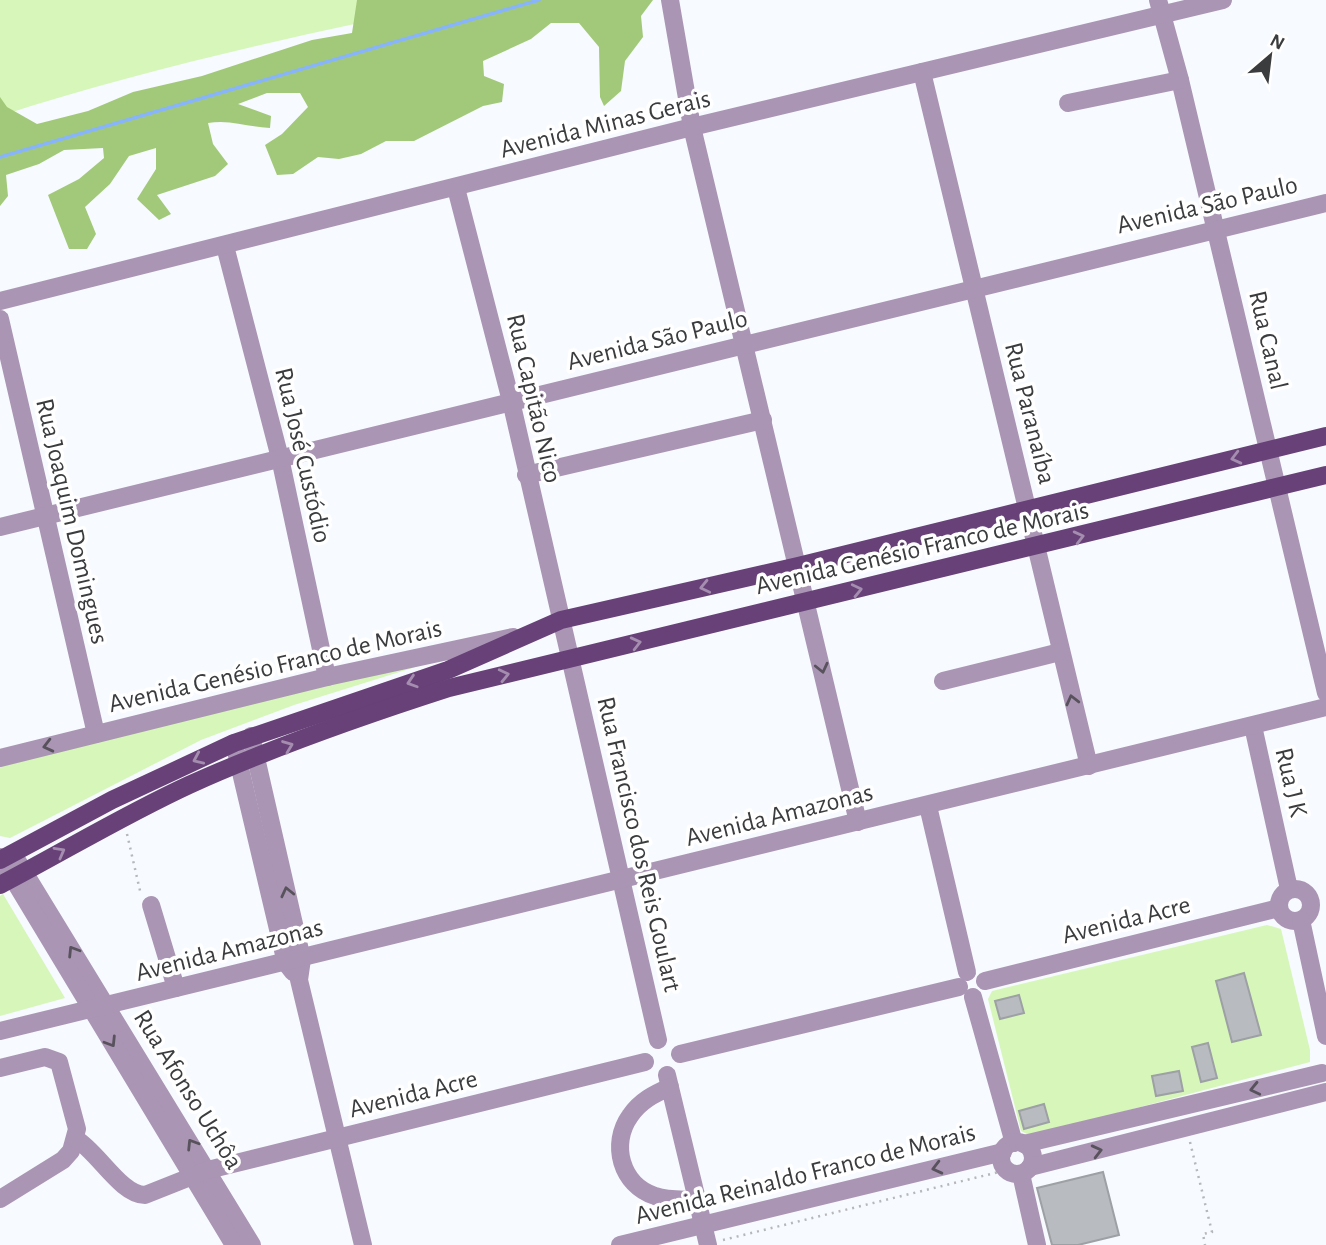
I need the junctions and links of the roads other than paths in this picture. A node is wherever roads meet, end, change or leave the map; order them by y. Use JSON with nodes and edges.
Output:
{"nodes":[{"id":1,"x":670,"y":0,"type":"edge"},
{"id":2,"x":1223,"y":0,"type":"edge"},
{"id":3,"x":1161,"y":8,"type":"edge"},
{"id":4,"x":922,"y":72,"type":"junction"},
{"id":5,"x":1180,"y":80,"type":"junction"},
{"id":6,"x":1068,"y":103,"type":"dead end"},
{"id":7,"x":692,"y":127,"type":"junction"},
{"id":8,"x":456,"y":188,"type":"junction"},
{"id":9,"x":1326,"y":203,"type":"edge"},
{"id":10,"x":1216,"y":229,"type":"junction"},
{"id":11,"x":225,"y":247,"type":"junction"},
{"id":12,"x":974,"y":288,"type":"junction"},
{"id":13,"x":0,"y":301,"type":"edge"},
{"id":14,"x":0,"y":319,"type":"edge"},
{"id":15,"x":744,"y":345,"type":"junction"},
{"id":16,"x":510,"y":401,"type":"junction"},
{"id":17,"x":763,"y":420,"type":"junction"},
{"id":18,"x":1326,"y":436,"type":"edge"},
{"id":19,"x":1267,"y":450,"type":"junction"},
{"id":20,"x":280,"y":458,"type":"junction"},
{"id":21,"x":526,"y":475,"type":"junction"},
{"id":22,"x":1326,"y":475,"type":"edge"},
{"id":23,"x":1276,"y":488,"type":"junction"},
{"id":24,"x":1027,"y":508,"type":"junction"},
{"id":25,"x":44,"y":516,"type":"junction"},
{"id":26,"x":0,"y":527,"type":"edge"},
{"id":27,"x":1035,"y":548,"type":"junction"},
{"id":28,"x":798,"y":566,"type":"junction"},
{"id":29,"x":807,"y":601,"type":"junction"},
{"id":30,"x":561,"y":620,"type":"junction"},
{"id":31,"x":520,"y":636,"type":"junction"},
{"id":32,"x":1060,"y":652,"type":"junction"},
{"id":33,"x":570,"y":659,"type":"junction"},
{"id":34,"x":327,"y":677,"type":"junction"},
{"id":35,"x":943,"y":681,"type":"dead end"},
{"id":36,"x":1326,"y":693,"type":"edge"},
{"id":37,"x":1326,"y":707,"type":"edge"},
{"id":38,"x":1252,"y":726,"type":"junction"},
{"id":39,"x":96,"y":734,"type":"junction"},
{"id":40,"x":243,"y":739,"type":"junction"},
{"id":41,"x":0,"y":758,"type":"edge"},
{"id":42,"x":249,"y":761,"type":"junction"},
{"id":43,"x":1089,"y":766,"type":"junction"},
{"id":44,"x":928,"y":806,"type":"junction"},
{"id":45,"x":859,"y":821,"type":"junction"},
{"id":46,"x":4,"y":857,"type":"edge"},
{"id":47,"x":12,"y":878,"type":"edge"},
{"id":48,"x":621,"y":879,"type":"junction"},
{"id":49,"x":1289,"y":890,"type":"junction"},
{"id":50,"x":1319,"y":900,"type":"edge"},
{"id":51,"x":150,"y":905,"type":"road end"},
{"id":52,"x":1279,"y":908,"type":"junction"},
{"id":53,"x":1301,"y":920,"type":"junction"},
{"id":54,"x":294,"y":961,"type":"junction"},
{"id":55,"x":966,"y":985,"type":"junction"},
{"id":56,"x":176,"y":988,"type":"junction"},
{"id":57,"x":99,"y":1008,"type":"junction"},
{"id":58,"x":0,"y":1031,"type":"edge"},
{"id":59,"x":1326,"y":1036,"type":"edge"},
{"id":60,"x":658,"y":1040,"type":"junction"},
{"id":61,"x":680,"y":1054,"type":"junction"},
{"id":62,"x":645,"y":1062,"type":"junction"},
{"id":63,"x":0,"y":1068,"type":"edge"},
{"id":64,"x":1324,"y":1070,"type":"edge"},
{"id":65,"x":668,"y":1081,"type":"junction"},
{"id":66,"x":1326,"y":1092,"type":"edge"},
{"id":67,"x":340,"y":1138,"type":"junction"},
{"id":68,"x":76,"y":1139,"type":"junction"},
{"id":69,"x":1017,"y":1158,"type":"junction"},
{"id":70,"x":201,"y":1172,"type":"junction"},
{"id":71,"x":0,"y":1199,"type":"edge"},
{"id":72,"x":698,"y":1199,"type":"junction"},
{"id":73,"x":704,"y":1225,"type":"junction"},
{"id":74,"x":708,"y":1244,"type":"edge"},
{"id":75,"x":234,"y":1245,"type":"edge"},
{"id":76,"x":252,"y":1245,"type":"edge"},
{"id":77,"x":363,"y":1245,"type":"edge"},
{"id":78,"x":620,"y":1245,"type":"edge"},
{"id":79,"x":1037,"y":1245,"type":"edge"}],
"edges":[{"from":1,"to":7,"type":"street"},
{"from":2,"to":3,"type":"street","name":"Avenida Minas Gerais"},
{"from":3,"to":4,"type":"street","name":"Avenida Minas Gerais"},
{"from":3,"to":5,"type":"street","name":"Rua Canal"},
{"from":4,"to":7,"type":"street","name":"Avenida Minas Gerais"},
{"from":4,"to":12,"type":"street","name":"Rua Paranaíba"},
{"from":5,"to":6,"type":"street"},
{"from":5,"to":10,"type":"street","name":"Rua Canal"},
{"from":7,"to":8,"type":"street","name":"Avenida Minas Gerais"},
{"from":7,"to":15,"type":"street"},
{"from":8,"to":11,"type":"street","name":"Avenida Minas Gerais"},
{"from":8,"to":16,"type":"street","name":"Rua Capitão Nico"},
{"from":9,"to":10,"type":"street","name":"Avenida São Paulo"},
{"from":10,"to":12,"type":"street","name":"Avenida São Paulo"},
{"from":10,"to":19,"type":"street","name":"Rua Canal"},
{"from":11,"to":13,"type":"street","name":"Avenida Minas Gerais"},
{"from":11,"to":20,"type":"street","name":"Rua José Custódio"},
{"from":12,"to":15,"type":"street","name":"Avenida São Paulo"},
{"from":12,"to":24,"type":"street","name":"Rua Paranaíba"},
{"from":14,"to":25,"type":"street","name":"Rua Joaquim Domingues"},
{"from":15,"to":16,"type":"street","name":"Avenida São Paulo"},
{"from":15,"to":17,"type":"street"},
{"from":16,"to":20,"type":"street","name":"Avenida São Paulo"},
{"from":16,"to":21,"type":"street","name":"Rua Capitão Nico"},
{"from":17,"to":21,"type":"street"},
{"from":17,"to":28,"type":"street"},
{"from":18,"to":19,"type":"main road","name":"Avenida Genésio Franco de Morais"},
{"from":19,"to":23,"type":"street","name":"Rua Canal"},
{"from":19,"to":24,"type":"main road","name":"Avenida Genésio Franco de Morais","one_way":true},
{"from":20,"to":25,"type":"street","name":"Avenida São Paulo"},
{"from":20,"to":34,"type":"street","name":"Rua José Custódio"},
{"from":21,"to":30,"type":"street","name":"Rua Capitão Nico"},
{"from":22,"to":23,"type":"main road","name":"Avenida Genésio Franco de Morais"},
{"from":27,"to":23,"type":"main road","name":"Avenida Genésio Franco de Morais","one_way":true},
{"from":23,"to":36,"type":"street","name":"Rua Canal"},
{"from":24,"to":27,"type":"street","name":"Rua Paranaíba"},
{"from":24,"to":28,"type":"main road","name":"Avenida Genésio Franco de Morais"},
{"from":25,"to":26,"type":"street","name":"Avenida São Paulo"},
{"from":25,"to":39,"type":"street","name":"Rua Joaquim Domingues"},
{"from":29,"to":27,"type":"main road","name":"Avenida Genésio Franco de Morais","one_way":true},
{"from":27,"to":32,"type":"street","name":"Rua Paranaíba"},
{"from":28,"to":29,"type":"street"},
{"from":28,"to":30,"type":"main road","name":"Avenida Genésio Franco de Morais","one_way":true},
{"from":33,"to":29,"type":"main road","name":"Avenida Genésio Franco de Morais","one_way":true},
{"from":29,"to":45,"type":"street","one_way":true},
{"from":30,"to":31,"type":"main road","name":"Avenida Genésio Franco de Morais"},
{"from":30,"to":33,"type":"street"},
{"from":31,"to":34,"type":"street","name":"Avenida Genésio Franco de Morais"},
{"from":31,"to":40,"type":"main road","one_way":true},
{"from":32,"to":35,"type":"street"},
{"from":43,"to":32,"type":"street","name":"Rua Paranaíba","one_way":true},
{"from":42,"to":33,"type":"main road","name":"Avenida Genésio Franco de Morais","one_way":true},
{"from":33,"to":48,"type":"street","name":"Rua Francisco dos Reis Goulart"},
{"from":34,"to":39,"type":"street","name":"Avenida Genésio Franco de Morais"},
{"from":37,"to":38,"type":"street","name":"Avenida Amazonas"},
{"from":38,"to":43,"type":"street","name":"Avenida Amazonas"},
{"from":38,"to":49,"type":"street","name":"Rua J K"},
{"from":39,"to":41,"type":"street","name":"Avenida Genésio Franco de Morais","one_way":true},
{"from":40,"to":42,"type":"street"},
{"from":40,"to":46,"type":"main road","one_way":true},
{"from":47,"to":42,"type":"main road","name":"Avenida Genésio Franco de Morais","one_way":true},
{"from":42,"to":54,"type":"street"},
{"from":43,"to":44,"type":"street","name":"Avenida Amazonas"},
{"from":44,"to":45,"type":"street","name":"Avenida Amazonas"},
{"from":44,"to":55,"type":"street"},
{"from":45,"to":48,"type":"street","name":"Avenida Amazonas"},
{"from":46,"to":47,"type":"street","name":"Rua Afonso Uchôa"},
{"from":47,"to":57,"type":"street","name":"Rua Afonso Uchôa"},
{"from":48,"to":54,"type":"street","name":"Avenida Amazonas"},
{"from":48,"to":60,"type":"street","name":"Rua Francisco dos Reis Goulart"},
{"from":49,"to":50,"type":"street"},
{"from":49,"to":52,"type":"street"},
{"from":50,"to":53,"type":"street"},
{"from":51,"to":56,"type":"street"},
{"from":52,"to":53,"type":"street"},
{"from":52,"to":55,"type":"street","name":"Avenida Acre"},
{"from":53,"to":59,"type":"street"},
{"from":54,"to":56,"type":"street","name":"Avenida Amazonas"},
{"from":54,"to":67,"type":"street"},
{"from":55,"to":61,"type":"street"},
{"from":55,"to":69,"type":"street"},
{"from":56,"to":57,"type":"street","name":"Avenida Amazonas"},
{"from":57,"to":58,"type":"street","name":"Avenida Amazonas"},
{"from":57,"to":70,"type":"street","name":"Rua Afonso Uchôa"},
{"from":60,"to":61,"type":"street"},
{"from":60,"to":62,"type":"street"},
{"from":61,"to":65,"type":"street"},
{"from":62,"to":65,"type":"street"},
{"from":62,"to":67,"type":"street","name":"Avenida Acre"},
{"from":63,"to":68,"type":"street"},
{"from":64,"to":66,"type":"street"},
{"from":64,"to":69,"type":"street","name":"Avenida Reinaldo Franco de Morais","one_way":true},
{"from":65,"to":72,"type":"street"},
{"from":65,"to":72,"type":"street"},
{"from":69,"to":66,"type":"street","name":"Avenida Reinaldo Franco de Morais","one_way":true},
{"from":67,"to":70,"type":"street","name":"Avenida Acre"},
{"from":67,"to":77,"type":"street"},
{"from":68,"to":70,"type":"street","name":"Avenida Acre"},
{"from":68,"to":71,"type":"street"},
{"from":69,"to":73,"type":"street","name":"Avenida Reinaldo Franco de Morais","one_way":true},
{"from":69,"to":79,"type":"street"},
{"from":70,"to":75,"type":"street","name":"Rua Afonso Uchôa"},
{"from":70,"to":76,"type":"street","name":"Rua Afonso Uchôa"},
{"from":72,"to":73,"type":"street"},
{"from":73,"to":74,"type":"street"},
{"from":73,"to":78,"type":"street","name":"Avenida Reinaldo Franco de Morais"}]}
